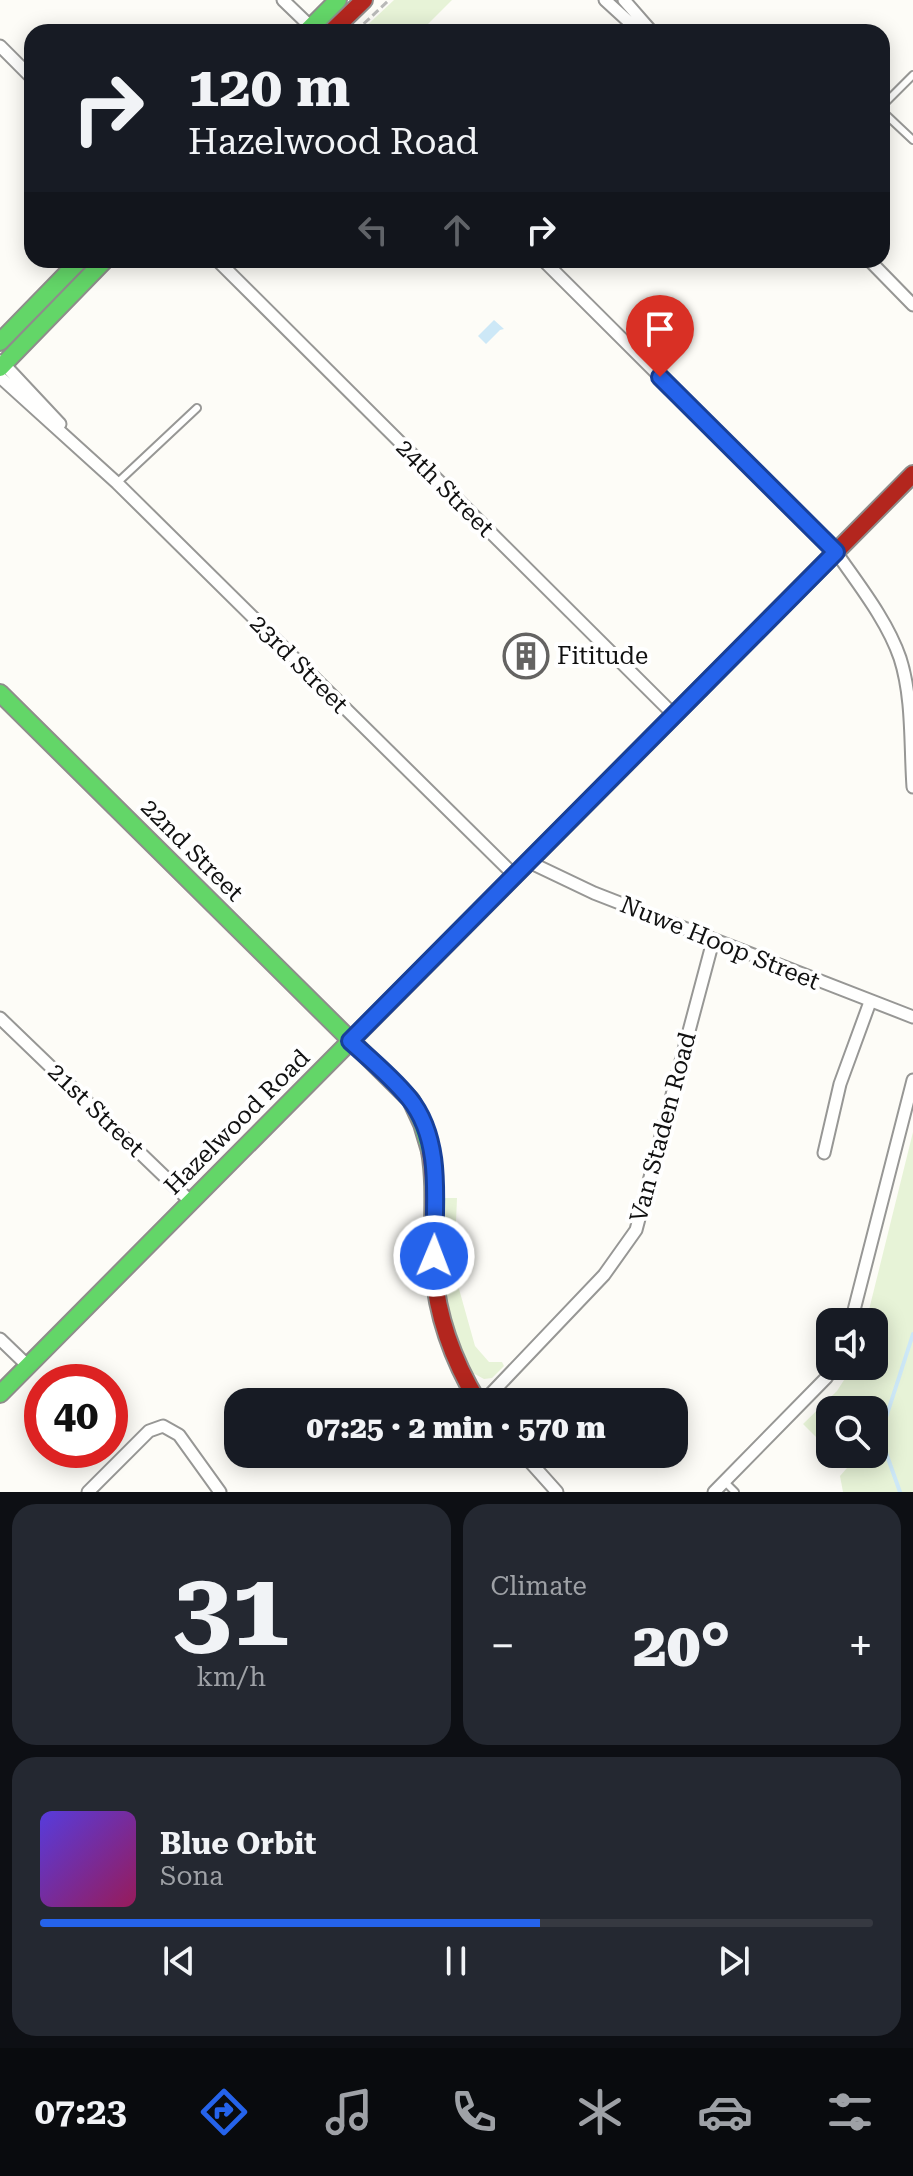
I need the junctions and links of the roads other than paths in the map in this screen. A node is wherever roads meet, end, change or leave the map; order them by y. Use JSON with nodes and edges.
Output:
{"nodes":[{"id":1,"x":283,"y":0,"type":"edge"},
{"id":2,"x":338,"y":0,"type":"edge"},
{"id":3,"x":364,"y":0,"type":"edge"},
{"id":4,"x":605,"y":0,"type":"edge"},
{"id":5,"x":624,"y":0,"type":"edge"},
{"id":6,"x":303,"y":24,"type":"edge"},
{"id":7,"x":314,"y":24,"type":"edge"},
{"id":8,"x":339,"y":24,"type":"edge"},
{"id":9,"x":631,"y":24,"type":"edge"},
{"id":10,"x":645,"y":24,"type":"edge"},
{"id":11,"x":0,"y":46,"type":"edge"},
{"id":12,"x":24,"y":70,"type":"edge"},
{"id":13,"x":913,"y":75,"type":"edge"},
{"id":14,"x":890,"y":99,"type":"edge"},
{"id":15,"x":890,"y":116,"type":"edge"},
{"id":16,"x":913,"y":140,"type":"edge"},
{"id":17,"x":72,"y":268,"type":"edge"},
{"id":18,"x":97,"y":268,"type":"edge"},
{"id":19,"x":225,"y":268,"type":"edge"},
{"id":20,"x":551,"y":268,"type":"edge"},
{"id":21,"x":877,"y":268,"type":"edge"},
{"id":22,"x":913,"y":305,"type":"edge"},
{"id":23,"x":0,"y":342,"type":"edge"},
{"id":24,"x":1,"y":367,"type":"edge"},
{"id":25,"x":197,"y":408,"type":"dead end"},
{"id":26,"x":913,"y":474,"type":"edge"},
{"id":27,"x":117,"y":483,"type":"junction"},
{"id":28,"x":836,"y":552,"type":"junction"},
{"id":29,"x":0,"y":693,"type":"edge"},
{"id":30,"x":674,"y":715,"type":"junction"},
{"id":31,"x":913,"y":787,"type":"edge"},
{"id":32,"x":529,"y":862,"type":"junction"},
{"id":33,"x":515,"y":876,"type":"junction"},
{"id":34,"x":713,"y":941,"type":"junction"},
{"id":35,"x":870,"y":1002,"type":"junction"},
{"id":36,"x":913,"y":1017,"type":"edge"},
{"id":37,"x":0,"y":1018,"type":"edge"},
{"id":38,"x":350,"y":1041,"type":"junction"},
{"id":39,"x":913,"y":1080,"type":"edge"},
{"id":40,"x":824,"y":1153,"type":"dead end"},
{"id":41,"x":191,"y":1202,"type":"junction"},
{"id":42,"x":855,"y":1308,"type":"edge"},
{"id":43,"x":0,"y":1339,"type":"edge"},
{"id":44,"x":26,"y":1364,"type":"edge"},
{"id":45,"x":30,"y":1364,"type":"edge"},
{"id":46,"x":24,"y":1370,"type":"edge"},
{"id":47,"x":824,"y":1380,"type":"edge"},
{"id":48,"x":470,"y":1388,"type":"edge"},
{"id":49,"x":494,"y":1388,"type":"edge"},
{"id":50,"x":0,"y":1394,"type":"edge"},
{"id":51,"x":536,"y":1468,"type":"edge"},
{"id":52,"x":724,"y":1481,"type":"junction"},
{"id":53,"x":88,"y":1492,"type":"edge"},
{"id":54,"x":220,"y":1492,"type":"edge"},
{"id":55,"x":557,"y":1492,"type":"edge"},
{"id":56,"x":714,"y":1492,"type":"edge"},
{"id":57,"x":735,"y":1492,"type":"edge"}],
"edges":[{"from":1,"to":6,"type":"street"},
{"from":2,"to":7,"type":"street"},
{"from":3,"to":8,"type":"street"},
{"from":4,"to":9,"type":"street"},
{"from":5,"to":10,"type":"street"},
{"from":11,"to":12,"type":"street"},
{"from":13,"to":14,"type":"lane"},
{"from":15,"to":16,"type":"lane"},
{"from":17,"to":23,"type":"street"},
{"from":18,"to":24,"type":"street"},
{"from":19,"to":30,"type":"street","name":"24th Street"},
{"from":20,"to":28,"type":"street"},
{"from":21,"to":22,"type":"street"},
{"from":24,"to":27,"type":"street","name":"23rd Street"},
{"from":25,"to":27,"type":"lane"},
{"from":26,"to":28,"type":"street","name":"Hazelwood Road"},
{"from":27,"to":33,"type":"street","name":"23rd Street"},
{"from":28,"to":30,"type":"street","name":"Hazelwood Road"},
{"from":28,"to":31,"type":"street"},
{"from":29,"to":38,"type":"street","name":"22nd Street"},
{"from":30,"to":32,"type":"street","name":"Hazelwood Road"},
{"from":32,"to":33,"type":"street","name":"Hazelwood Road"},
{"from":32,"to":34,"type":"street","name":"Nuwe Hoop Street"},
{"from":33,"to":38,"type":"street","name":"Hazelwood Road"},
{"from":34,"to":35,"type":"street","name":"Nuwe Hoop Street"},
{"from":34,"to":49,"type":"street","name":"Van Staden Road"},
{"from":35,"to":36,"type":"street","name":"Nuwe Hoop Street"},
{"from":35,"to":40,"type":"street"},
{"from":37,"to":41,"type":"street","name":"21st Street"},
{"from":38,"to":41,"type":"street","name":"Hazelwood Road"},
{"from":38,"to":48,"type":"street","name":"22nd Street"},
{"from":39,"to":42,"type":"street"},
{"from":41,"to":45,"type":"street","name":"Hazelwood Road"},
{"from":43,"to":44,"type":"street"},
{"from":46,"to":50,"type":"street","name":"Hazelwood Road"},
{"from":47,"to":52,"type":"street"},
{"from":51,"to":55,"type":"street"},
{"from":52,"to":56,"type":"street"},
{"from":52,"to":57,"type":"lane"},
{"from":53,"to":54,"type":"street"}]}
